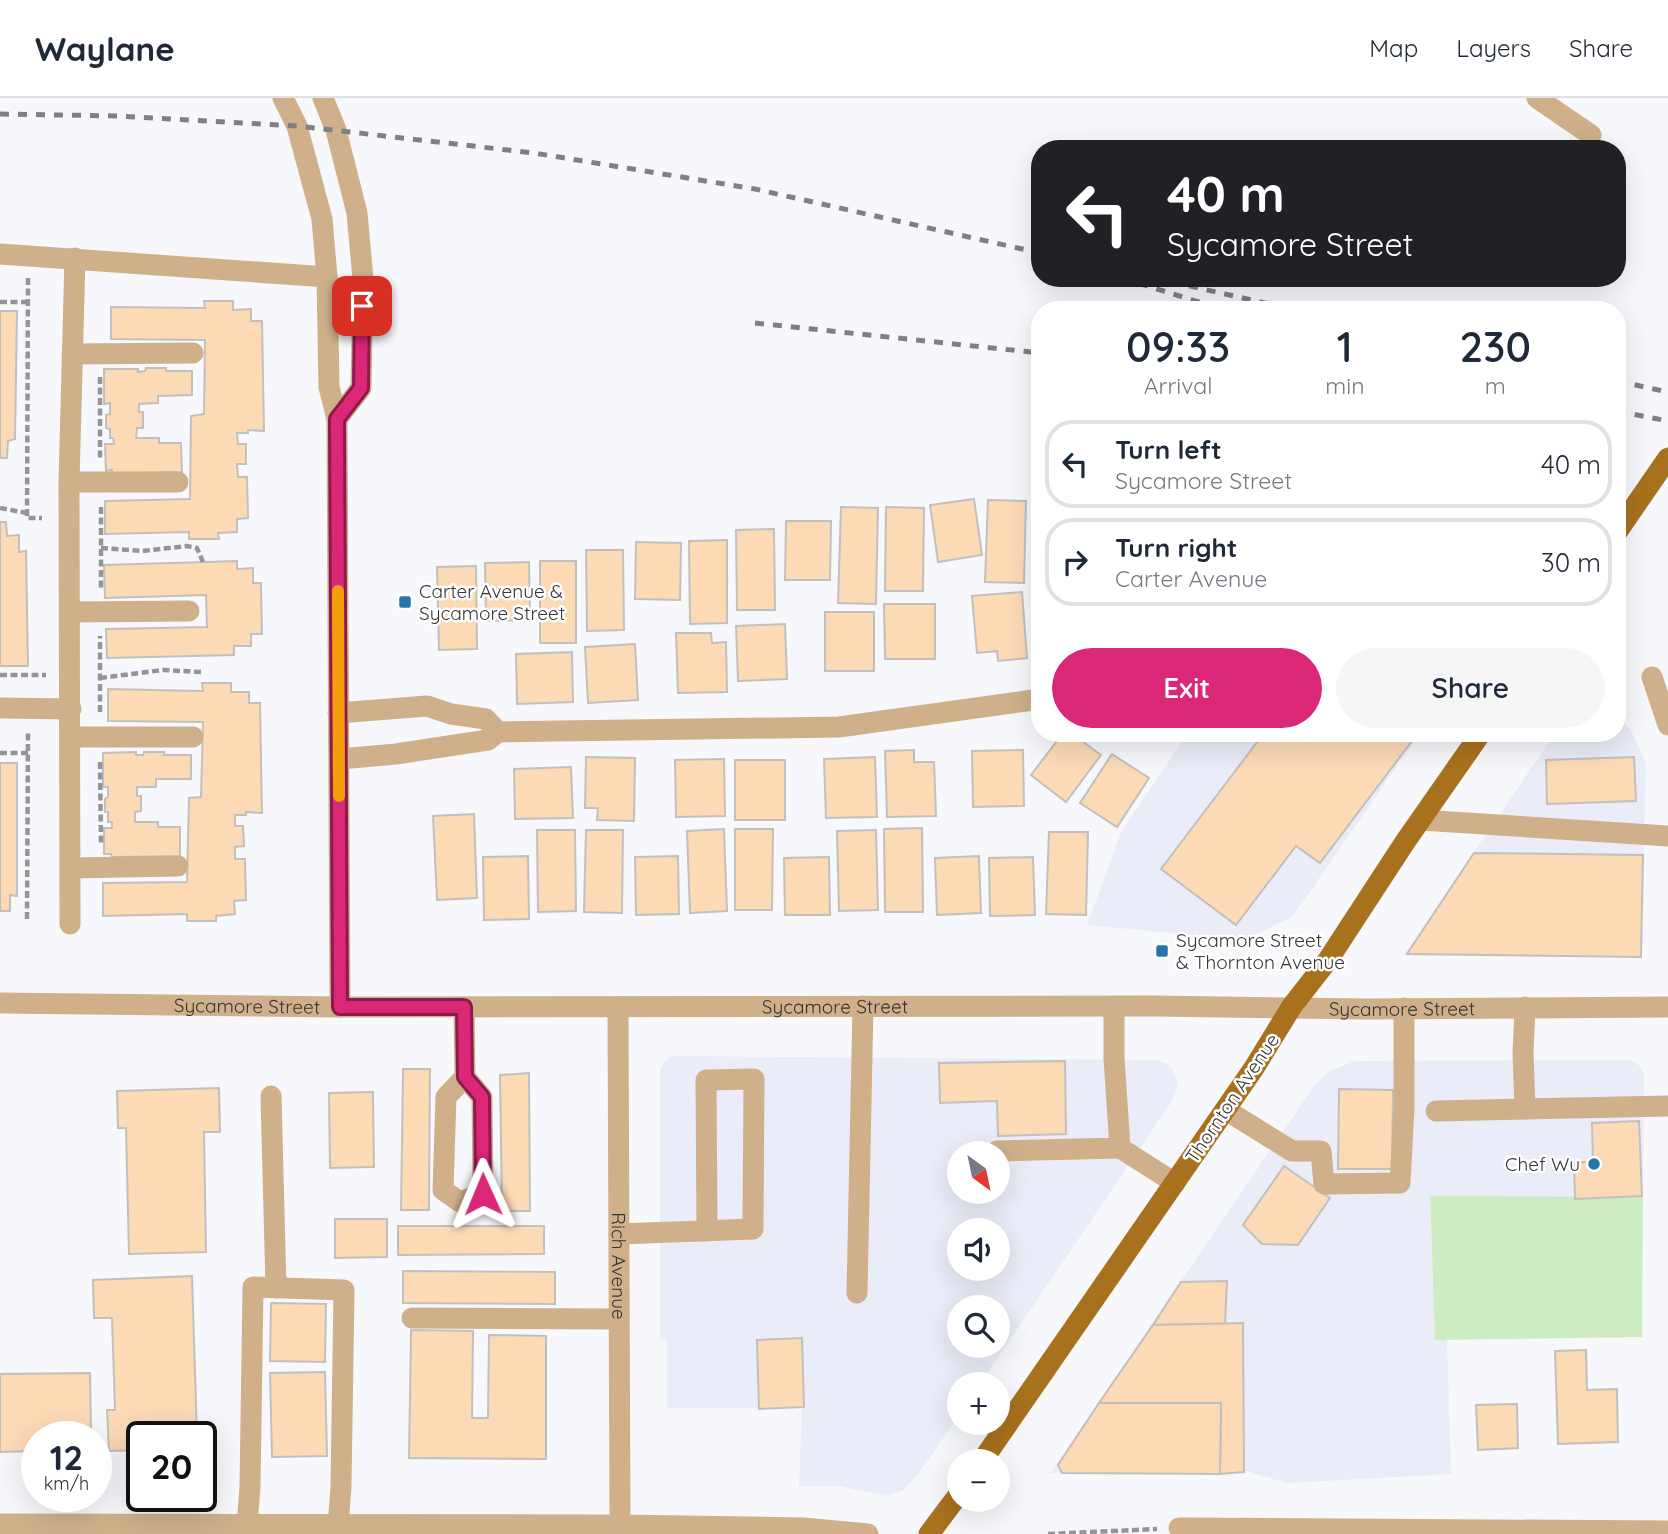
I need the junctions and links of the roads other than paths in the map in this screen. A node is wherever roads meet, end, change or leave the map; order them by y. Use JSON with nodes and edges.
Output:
{"nodes":[{"id":1,"x":283,"y":98,"type":"edge"},
{"id":2,"x":323,"y":98,"type":"edge"},
{"id":3,"x":1537,"y":98,"type":"edge"},
{"id":4,"x":1591,"y":135,"type":"dead end"},
{"id":5,"x":0,"y":254,"type":"edge"},
{"id":6,"x":75,"y":268,"type":"junction"},
{"id":7,"x":327,"y":277,"type":"junction"},
{"id":8,"x":193,"y":353,"type":"dead end"},
{"id":9,"x":72,"y":354,"type":"junction"},
{"id":10,"x":337,"y":419,"type":"junction"},
{"id":11,"x":1668,"y":458,"type":"edge"},
{"id":12,"x":1661,"y":480,"type":"edge"},
{"id":13,"x":69,"y":482,"type":"junction"},
{"id":14,"x":178,"y":482,"type":"dead end"},
{"id":15,"x":1626,"y":521,"type":"edge"},
{"id":16,"x":189,"y":611,"type":"dead end"},
{"id":17,"x":70,"y":612,"type":"junction"},
{"id":18,"x":1652,"y":677,"type":"dead end"},
{"id":19,"x":1031,"y":700,"type":"edge"},
{"id":20,"x":0,"y":708,"type":"edge"},
{"id":21,"x":71,"y":709,"type":"junction"},
{"id":22,"x":338,"y":713,"type":"junction"},
{"id":23,"x":1668,"y":725,"type":"edge"},
{"id":24,"x":498,"y":732,"type":"junction"},
{"id":25,"x":71,"y":737,"type":"junction"},
{"id":26,"x":193,"y":737,"type":"dead end"},
{"id":27,"x":1475,"y":742,"type":"edge"},
{"id":28,"x":340,"y":759,"type":"junction"},
{"id":29,"x":1421,"y":820,"type":"junction"},
{"id":30,"x":1668,"y":836,"type":"edge"},
{"id":31,"x":178,"y":866,"type":"dead end"},
{"id":32,"x":71,"y":868,"type":"junction"},
{"id":33,"x":70,"y":924,"type":"dead end"},
{"id":34,"x":0,"y":1003,"type":"edge"},
{"id":35,"x":863,"y":1006,"type":"junction"},
{"id":36,"x":1114,"y":1006,"type":"junction"},
{"id":37,"x":1292,"y":1006,"type":"junction"},
{"id":38,"x":1668,"y":1006,"type":"edge"},
{"id":39,"x":340,"y":1007,"type":"junction"},
{"id":40,"x":464,"y":1007,"type":"junction"},
{"id":41,"x":618,"y":1007,"type":"junction"},
{"id":42,"x":1525,"y":1007,"type":"junction"},
{"id":43,"x":1404,"y":1008,"type":"junction"},
{"id":44,"x":465,"y":1077,"type":"junction"},
{"id":45,"x":271,"y":1096,"type":"dead end"},
{"id":46,"x":1668,"y":1106,"type":"edge"},
{"id":47,"x":1525,"y":1108,"type":"junction"},
{"id":48,"x":1226,"y":1110,"type":"junction"},
{"id":49,"x":1436,"y":1111,"type":"dead end"},
{"id":50,"x":1120,"y":1148,"type":"junction"},
{"id":51,"x":1010,"y":1151,"type":"edge"},
{"id":52,"x":1175,"y":1183,"type":"junction"},
{"id":53,"x":707,"y":1231,"type":"junction"},
{"id":54,"x":619,"y":1234,"type":"junction"},
{"id":55,"x":276,"y":1288,"type":"junction"},
{"id":56,"x":857,"y":1293,"type":"dead end"},
{"id":57,"x":412,"y":1318,"type":"dead end"},
{"id":58,"x":619,"y":1319,"type":"junction"},
{"id":59,"x":990,"y":1449,"type":"edge"},
{"id":60,"x":947,"y":1510,"type":"edge"},
{"id":61,"x":0,"y":1524,"type":"edge"},
{"id":62,"x":620,"y":1525,"type":"junction"},
{"id":63,"x":247,"y":1526,"type":"junction"},
{"id":64,"x":338,"y":1526,"type":"junction"},
{"id":65,"x":1178,"y":1528,"type":"road end"},
{"id":66,"x":1668,"y":1531,"type":"edge"},
{"id":67,"x":869,"y":1534,"type":"edge"},
{"id":68,"x":929,"y":1534,"type":"edge"}],
"edges":[{"from":1,"to":7,"type":"street"},
{"from":2,"to":10,"type":"street"},
{"from":3,"to":4,"type":"street"},
{"from":5,"to":6,"type":"street"},
{"from":6,"to":7,"type":"street"},
{"from":6,"to":9,"type":"street"},
{"from":7,"to":10,"type":"street"},
{"from":8,"to":9,"type":"street"},
{"from":9,"to":13,"type":"street"},
{"from":10,"to":22,"type":"street"},
{"from":11,"to":12,"type":"main road"},
{"from":12,"to":15,"type":"main road"},
{"from":13,"to":14,"type":"street"},
{"from":13,"to":17,"type":"street"},
{"from":16,"to":17,"type":"street"},
{"from":17,"to":21,"type":"street"},
{"from":18,"to":23,"type":"street"},
{"from":19,"to":24,"type":"street"},
{"from":20,"to":21,"type":"street"},
{"from":21,"to":25,"type":"street"},
{"from":22,"to":24,"type":"street"},
{"from":22,"to":28,"type":"street"},
{"from":24,"to":28,"type":"street"},
{"from":25,"to":26,"type":"street"},
{"from":25,"to":32,"type":"street"},
{"from":27,"to":29,"type":"main road","name":"Thornton Avenue"},
{"from":28,"to":39,"type":"street"},
{"from":29,"to":30,"type":"street"},
{"from":29,"to":37,"type":"main road","name":"Thornton Avenue"},
{"from":31,"to":32,"type":"street"},
{"from":32,"to":33,"type":"street"},
{"from":34,"to":39,"type":"street","name":"Sycamore Street"},
{"from":35,"to":36,"type":"street","name":"Sycamore Street"},
{"from":35,"to":41,"type":"street","name":"Sycamore Street"},
{"from":35,"to":56,"type":"street"},
{"from":36,"to":37,"type":"street","name":"Sycamore Street"},
{"from":36,"to":50,"type":"street"},
{"from":37,"to":43,"type":"street","name":"Sycamore Street"},
{"from":37,"to":48,"type":"main road","name":"Thornton Avenue"},
{"from":38,"to":42,"type":"street","name":"Sycamore Street"},
{"from":39,"to":40,"type":"street","name":"Sycamore Street"},
{"from":40,"to":41,"type":"street","name":"Sycamore Street"},
{"from":40,"to":44,"type":"street"},
{"from":41,"to":54,"type":"street","name":"Rich Avenue"},
{"from":42,"to":43,"type":"street","name":"Sycamore Street"},
{"from":42,"to":47,"type":"street"},
{"from":43,"to":48,"type":"street"},
{"from":44,"to":44,"type":"street"},
{"from":45,"to":55,"type":"street"},
{"from":46,"to":47,"type":"street"},
{"from":47,"to":49,"type":"street"},
{"from":48,"to":52,"type":"main road","name":"Thornton Avenue"},
{"from":50,"to":51,"type":"street"},
{"from":50,"to":52,"type":"street"},
{"from":52,"to":59,"type":"main road","name":"Thornton Avenue"},
{"from":53,"to":53,"type":"street"},
{"from":53,"to":54,"type":"street"},
{"from":54,"to":58,"type":"street","name":"Rich Avenue"},
{"from":55,"to":63,"type":"street"},
{"from":55,"to":64,"type":"street"},
{"from":57,"to":58,"type":"street"},
{"from":58,"to":62,"type":"street","name":"Rich Avenue"},
{"from":60,"to":68,"type":"main road"},
{"from":61,"to":63,"type":"street"},
{"from":62,"to":64,"type":"street"},
{"from":62,"to":67,"type":"street"},
{"from":63,"to":64,"type":"street"},
{"from":65,"to":66,"type":"street"}]}
